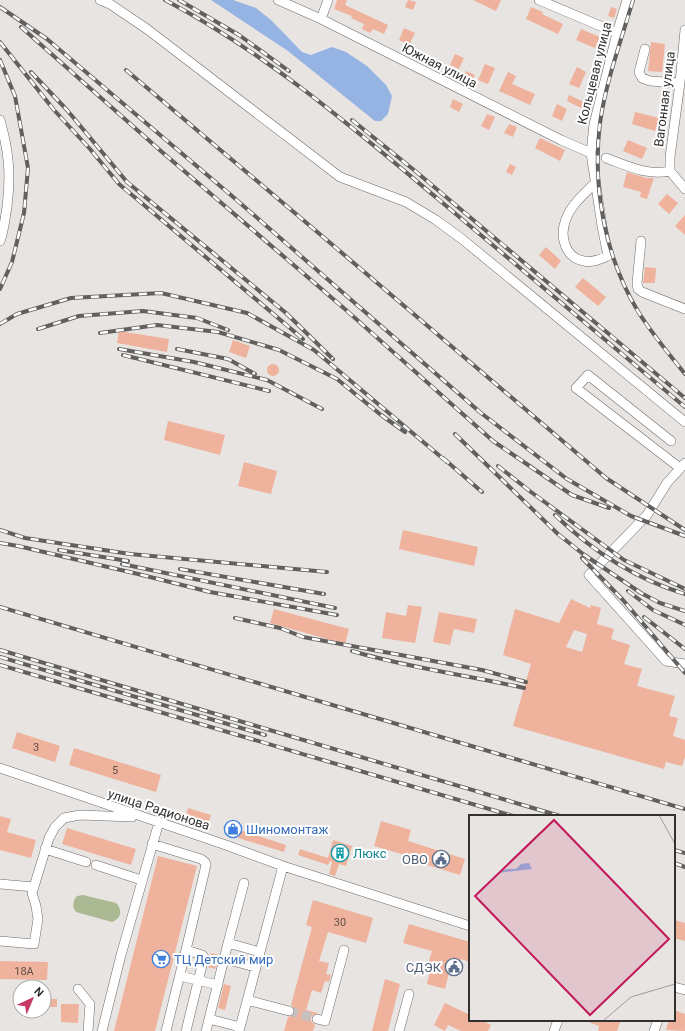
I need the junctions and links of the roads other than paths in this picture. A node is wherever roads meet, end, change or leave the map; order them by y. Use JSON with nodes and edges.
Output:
{"nodes":[{"id":1,"x":100,"y":0,"type":"edge"},
{"id":2,"x":278,"y":0,"type":"edge"},
{"id":3,"x":328,"y":0,"type":"edge"},
{"id":4,"x":539,"y":0,"type":"edge"},
{"id":5,"x":627,"y":0,"type":"edge"},
{"id":6,"x":320,"y":19,"type":"junction"},
{"id":7,"x":685,"y":30,"type":"edge"},
{"id":8,"x":617,"y":33,"type":"junction"},
{"id":9,"x":645,"y":49,"type":"dead end"},
{"id":10,"x":680,"y":83,"type":"junction"},
{"id":11,"x":0,"y":120,"type":"edge"},
{"id":12,"x":591,"y":153,"type":"junction"},
{"id":13,"x":606,"y":158,"type":"dead end"},
{"id":14,"x":670,"y":171,"type":"junction"},
{"id":15,"x":595,"y":183,"type":"junction"},
{"id":16,"x":685,"y":189,"type":"edge"},
{"id":17,"x":0,"y":241,"type":"edge"},
{"id":18,"x":641,"y":241,"type":"dead end"},
{"id":19,"x":685,"y":309,"type":"edge"},
{"id":20,"x":685,"y":422,"type":"edge"},
{"id":21,"x":671,"y":441,"type":"dead end"},
{"id":22,"x":683,"y":466,"type":"edge"},
{"id":23,"x":685,"y":664,"type":"edge"},
{"id":24,"x":0,"y":768,"type":"edge"},
{"id":25,"x":144,"y":817,"type":"junction"},
{"id":26,"x":159,"y":822,"type":"junction"},
{"id":27,"x":152,"y":844,"type":"junction"},
{"id":28,"x":45,"y":849,"type":"junction"},
{"id":29,"x":86,"y":862,"type":"dead end"},
{"id":30,"x":96,"y":865,"type":"dead end"},
{"id":31,"x":283,"y":866,"type":"junction"},
{"id":32,"x":141,"y":880,"type":"junction"},
{"id":33,"x":244,"y":883,"type":"dead end"},
{"id":34,"x":0,"y":884,"type":"edge"},
{"id":35,"x":34,"y":888,"type":"junction"},
{"id":36,"x":469,"y":926,"type":"edge"},
{"id":37,"x":0,"y":941,"type":"edge"},
{"id":38,"x":228,"y":943,"type":"junction"},
{"id":39,"x":186,"y":950,"type":"junction"},
{"id":40,"x":344,"y":950,"type":"dead end"},
{"id":41,"x":260,"y":952,"type":"junction"},
{"id":42,"x":224,"y":959,"type":"junction"},
{"id":43,"x":255,"y":967,"type":"junction"},
{"id":44,"x":180,"y":976,"type":"junction"},
{"id":45,"x":198,"y":980,"type":"junction"},
{"id":46,"x":218,"y":985,"type":"junction"},
{"id":47,"x":675,"y":987,"type":"edge"},
{"id":48,"x":78,"y":989,"type":"dead end"},
{"id":49,"x":685,"y":990,"type":"edge"},
{"id":50,"x":409,"y":994,"type":"dead end"},
{"id":51,"x":247,"y":1000,"type":"junction"},
{"id":52,"x":290,"y":1011,"type":"tunnel mouth"},
{"id":53,"x":210,"y":1019,"type":"junction"},
{"id":54,"x":317,"y":1019,"type":"dead end"},
{"id":55,"x":558,"y":1021,"type":"edge"},
{"id":56,"x":658,"y":1021,"type":"edge"},
{"id":57,"x":239,"y":1029,"type":"edge"},
{"id":58,"x":88,"y":1031,"type":"edge"},
{"id":59,"x":102,"y":1031,"type":"edge"},
{"id":60,"x":166,"y":1031,"type":"edge"},
{"id":61,"x":186,"y":1031,"type":"edge"},
{"id":62,"x":206,"y":1031,"type":"edge"},
{"id":63,"x":399,"y":1031,"type":"edge"},
{"id":64,"x":554,"y":1031,"type":"edge"},
{"id":65,"x":654,"y":1031,"type":"edge"}],
"edges":[{"from":1,"to":20,"type":"street"},
{"from":2,"to":6,"type":"street","name":"Южная улица"},
{"from":3,"to":6,"type":"street"},
{"from":4,"to":8,"type":"street"},
{"from":5,"to":8,"type":"street","name":"Кольцевая улица"},
{"from":6,"to":12,"type":"street","name":"Южная улица"},
{"from":7,"to":10,"type":"street","name":"Вагонная улица"},
{"from":8,"to":12,"type":"street","name":"Кольцевая улица"},
{"from":9,"to":10,"type":"street"},
{"from":10,"to":14,"type":"street","name":"Вагонная улица"},
{"from":11,"to":17,"type":"street"},
{"from":12,"to":15,"type":"street","name":"Кольцевая улица"},
{"from":13,"to":14,"type":"street"},
{"from":14,"to":16,"type":"street"},
{"from":15,"to":15,"type":"street","name":"Кольцевая улица"},
{"from":18,"to":19,"type":"street"},
{"from":21,"to":22,"type":"street"},
{"from":22,"to":23,"type":"street"},
{"from":24,"to":25,"type":"street","name":"улица Радионова"},
{"from":25,"to":26,"type":"street","name":"улица Радионова"},
{"from":25,"to":28,"type":"street"},
{"from":26,"to":27,"type":"street"},
{"from":26,"to":31,"type":"street","name":"улица Радионова"},
{"from":27,"to":32,"type":"street"},
{"from":27,"to":39,"type":"street"},
{"from":28,"to":29,"type":"street"},
{"from":28,"to":35,"type":"street"},
{"from":30,"to":32,"type":"street"},
{"from":31,"to":36,"type":"street","name":"улица Радионова"},
{"from":31,"to":41,"type":"street"},
{"from":32,"to":59,"type":"street"},
{"from":33,"to":38,"type":"street"},
{"from":34,"to":35,"type":"street"},
{"from":35,"to":37,"type":"street"},
{"from":38,"to":41,"type":"street"},
{"from":38,"to":42,"type":"street"},
{"from":39,"to":44,"type":"street"},
{"from":39,"to":45,"type":"street"},
{"from":40,"to":54,"type":"street"},
{"from":41,"to":43,"type":"street"},
{"from":42,"to":43,"type":"street"},
{"from":42,"to":46,"type":"street"},
{"from":43,"to":51,"type":"street"},
{"from":44,"to":45,"type":"street"},
{"from":44,"to":60,"type":"street"},
{"from":45,"to":46,"type":"street"},
{"from":45,"to":61,"type":"street"},
{"from":46,"to":53,"type":"street"},
{"from":47,"to":49,"type":"street"},
{"from":48,"to":58,"type":"street"},
{"from":50,"to":63,"type":"street"},
{"from":51,"to":52,"type":"street"},
{"from":51,"to":57,"type":"street"},
{"from":53,"to":57,"type":"street"},
{"from":53,"to":62,"type":"street"},
{"from":55,"to":64,"type":"street"},
{"from":56,"to":65,"type":"street"}]}
